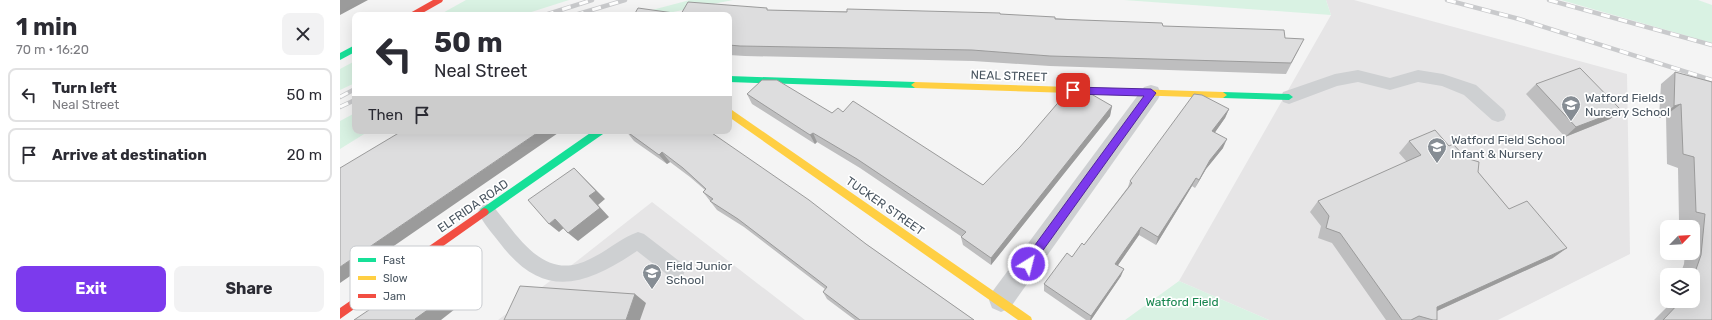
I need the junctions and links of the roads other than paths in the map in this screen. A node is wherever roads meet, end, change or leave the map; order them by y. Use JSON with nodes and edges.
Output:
{"nodes":[{"id":1,"x":440,"y":0,"type":"edge"},
{"id":2,"x":418,"y":12,"type":"edge"},
{"id":3,"x":352,"y":50,"type":"edge"},
{"id":4,"x":340,"y":57,"type":"edge"},
{"id":5,"x":732,"y":79,"type":"edge"},
{"id":6,"x":1151,"y":93,"type":"junction"},
{"id":7,"x":1289,"y":97,"type":"joint"},
{"id":8,"x":732,"y":114,"type":"edge"},
{"id":9,"x":1498,"y":115,"type":"dead end"},
{"id":10,"x":596,"y":134,"type":"edge"},
{"id":11,"x":487,"y":212,"type":"junction"},
{"id":12,"x":438,"y":246,"type":"edge"},
{"id":13,"x":676,"y":270,"type":"dead end"},
{"id":14,"x":1001,"y":300,"type":"junction"},
{"id":15,"x":350,"y":307,"type":"edge"},
{"id":16,"x":340,"y":314,"type":"edge"},
{"id":17,"x":1027,"y":320,"type":"edge"}],
"edges":[{"from":1,"to":2,"type":"street"},
{"from":3,"to":4,"type":"street"},
{"from":5,"to":6,"type":"street","name":"NEAL STREET"},
{"from":6,"to":7,"type":"street","name":"NEAL STREET"},
{"from":6,"to":14,"type":"street"},
{"from":7,"to":9,"type":"lane"},
{"from":8,"to":14,"type":"street","name":"TUCKER STREET"},
{"from":10,"to":11,"type":"street","name":"ELFRIDA ROAD"},
{"from":11,"to":12,"type":"street","name":"ELFRIDA ROAD"},
{"from":11,"to":13,"type":"lane"},
{"from":14,"to":17,"type":"street","name":"TUCKER STREET"},
{"from":15,"to":16,"type":"street","name":"ELFRIDA ROAD"}]}
